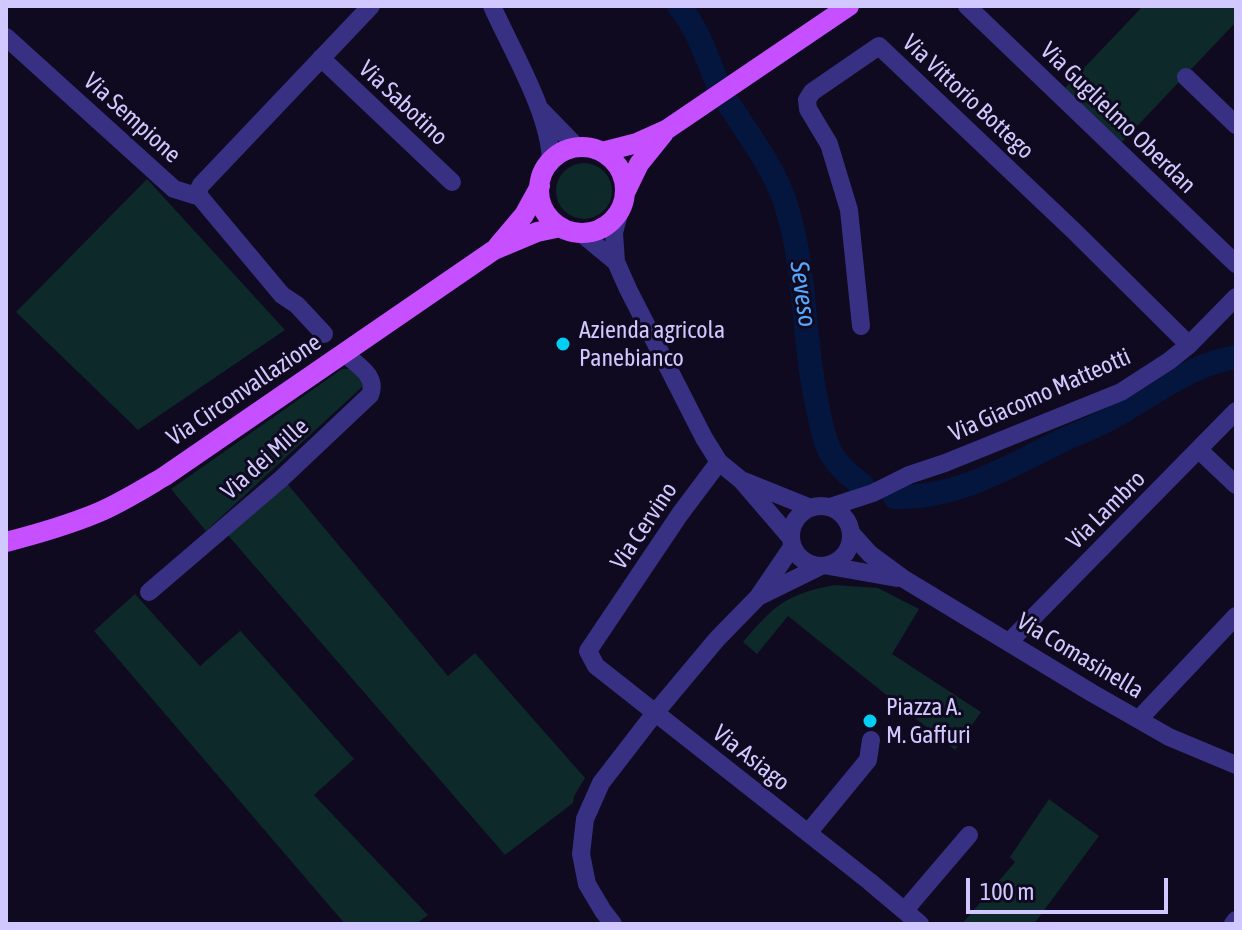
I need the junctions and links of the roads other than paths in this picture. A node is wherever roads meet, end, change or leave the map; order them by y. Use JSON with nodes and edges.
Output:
{"nodes":[{"id":1,"x":371,"y":6,"type":"edge"},
{"id":2,"x":492,"y":6,"type":"edge"},
{"id":3,"x":849,"y":6,"type":"edge"},
{"id":4,"x":967,"y":6,"type":"edge"},
{"id":5,"x":6,"y":37,"type":"edge"},
{"id":6,"x":321,"y":58,"type":"junction"},
{"id":7,"x":1186,"y":77,"type":"dead end"},
{"id":8,"x":538,"y":107,"type":"junction"},
{"id":9,"x":1236,"y":125,"type":"edge"},
{"id":10,"x":666,"y":130,"type":"junction"},
{"id":11,"x":578,"y":148,"type":"junction"},
{"id":12,"x":602,"y":152,"type":"junction"},
{"id":13,"x":551,"y":162,"type":"junction"},
{"id":14,"x":452,"y":182,"type":"dead end"},
{"id":15,"x":540,"y":186,"type":"junction"},
{"id":16,"x":625,"y":193,"type":"junction"},
{"id":17,"x":200,"y":197,"type":"junction"},
{"id":18,"x":619,"y":213,"type":"junction"},
{"id":19,"x":561,"y":227,"type":"junction"},
{"id":20,"x":581,"y":233,"type":"junction"},
{"id":21,"x":494,"y":250,"type":"junction"},
{"id":22,"x":616,"y":262,"type":"junction"},
{"id":23,"x":1236,"y":264,"type":"edge"},
{"id":24,"x":1236,"y":297,"type":"edge"},
{"id":25,"x":861,"y":326,"type":"dead end"},
{"id":26,"x":324,"y":334,"type":"dead end"},
{"id":27,"x":1189,"y":345,"type":"junction"},
{"id":28,"x":344,"y":353,"type":"junction"},
{"id":29,"x":1236,"y":411,"type":"edge"},
{"id":30,"x":1199,"y":450,"type":"junction"},
{"id":31,"x":719,"y":462,"type":"junction"},
{"id":32,"x":741,"y":480,"type":"junction"},
{"id":33,"x":1236,"y":485,"type":"edge"},
{"id":34,"x":864,"y":500,"type":"junction"},
{"id":35,"x":820,"y":507,"type":"junction"},
{"id":36,"x":849,"y":527,"type":"junction"},
{"id":37,"x":6,"y":542,"type":"edge"},
{"id":38,"x":791,"y":542,"type":"junction"},
{"id":39,"x":824,"y":566,"type":"junction"},
{"id":40,"x":904,"y":579,"type":"junction"},
{"id":41,"x":149,"y":592,"type":"dead end"},
{"id":42,"x":758,"y":597,"type":"junction"},
{"id":43,"x":1236,"y":616,"type":"edge"},
{"id":44,"x":611,"y":618,"type":"joint"},
{"id":45,"x":1009,"y":642,"type":"junction"},
{"id":46,"x":655,"y":713,"type":"junction"},
{"id":47,"x":1139,"y":719,"type":"junction"},
{"id":48,"x":871,"y":740,"type":"dead end"},
{"id":49,"x":1236,"y":765,"type":"edge"},
{"id":50,"x":808,"y":833,"type":"junction"},
{"id":51,"x":969,"y":835,"type":"dead end"},
{"id":52,"x":905,"y":910,"type":"junction"},
{"id":53,"x":613,"y":924,"type":"edge"},
{"id":54,"x":920,"y":924,"type":"edge"}],
"edges":[{"from":1,"to":6,"type":"street"},
{"from":2,"to":8,"type":"street"},
{"from":3,"to":10,"type":"main road"},
{"from":4,"to":23,"type":"street","name":"Via Guglielmo Oberdan"},
{"from":5,"to":17,"type":"street","name":"Via Sempione"},
{"from":6,"to":14,"type":"street","name":"Via Sabotino"},
{"from":6,"to":17,"type":"street"},
{"from":7,"to":9,"type":"street"},
{"from":8,"to":11,"type":"street"},
{"from":8,"to":13,"type":"street"},
{"from":10,"to":12,"type":"main road"},
{"from":10,"to":16,"type":"main road"},
{"from":11,"to":12,"type":"main road"},
{"from":11,"to":13,"type":"main road"},
{"from":12,"to":16,"type":"main road"},
{"from":13,"to":15,"type":"main road"},
{"from":15,"to":19,"type":"main road"},
{"from":15,"to":21,"type":"main road","name":"Via Circonvallazione"},
{"from":16,"to":18,"type":"main road"},
{"from":17,"to":26,"type":"street","name":"Via Sempione"},
{"from":18,"to":20,"type":"main road"},
{"from":18,"to":22,"type":"street"},
{"from":19,"to":20,"type":"main road"},
{"from":19,"to":21,"type":"main road","name":"Via Circonvallazione"},
{"from":20,"to":22,"type":"street"},
{"from":21,"to":28,"type":"main road","name":"Via Circonvallazione"},
{"from":22,"to":31,"type":"street"},
{"from":24,"to":27,"type":"street","name":"Via Giacomo Matteotti"},
{"from":25,"to":27,"type":"street","name":"Via Vittorio Bottego"},
{"from":27,"to":34,"type":"street","name":"Via Giacomo Matteotti"},
{"from":28,"to":37,"type":"main road","name":"Via Circonvallazione"},
{"from":28,"to":41,"type":"street","name":"Via dei Mille"},
{"from":29,"to":30,"type":"street","name":"Via Lambro"},
{"from":30,"to":33,"type":"street"},
{"from":30,"to":45,"type":"street","name":"Via Lambro"},
{"from":31,"to":32,"type":"street"},
{"from":31,"to":44,"type":"street","name":"Via Cervino"},
{"from":32,"to":35,"type":"street"},
{"from":32,"to":38,"type":"street"},
{"from":34,"to":35,"type":"street","name":"Via Giacomo Matteotti"},
{"from":34,"to":36,"type":"street","name":"Via Giacomo Matteotti"},
{"from":35,"to":36,"type":"street"},
{"from":35,"to":38,"type":"street"},
{"from":36,"to":39,"type":"street"},
{"from":36,"to":40,"type":"street","name":"Via Comasinella"},
{"from":38,"to":39,"type":"street"},
{"from":38,"to":42,"type":"street"},
{"from":39,"to":40,"type":"street","name":"Via Comasinella"},
{"from":39,"to":42,"type":"street"},
{"from":40,"to":45,"type":"street","name":"Via Comasinella"},
{"from":42,"to":46,"type":"street"},
{"from":43,"to":47,"type":"street"},
{"from":44,"to":46,"type":"street","name":"Via Asiago"},
{"from":45,"to":47,"type":"street","name":"Via Comasinella"},
{"from":46,"to":50,"type":"street","name":"Via Asiago"},
{"from":46,"to":53,"type":"street"},
{"from":47,"to":49,"type":"street","name":"Via Comasinella"},
{"from":48,"to":50,"type":"street"},
{"from":50,"to":52,"type":"street","name":"Via Asiago"},
{"from":51,"to":52,"type":"street"},
{"from":52,"to":54,"type":"street","name":"Via Asiago"}]}
